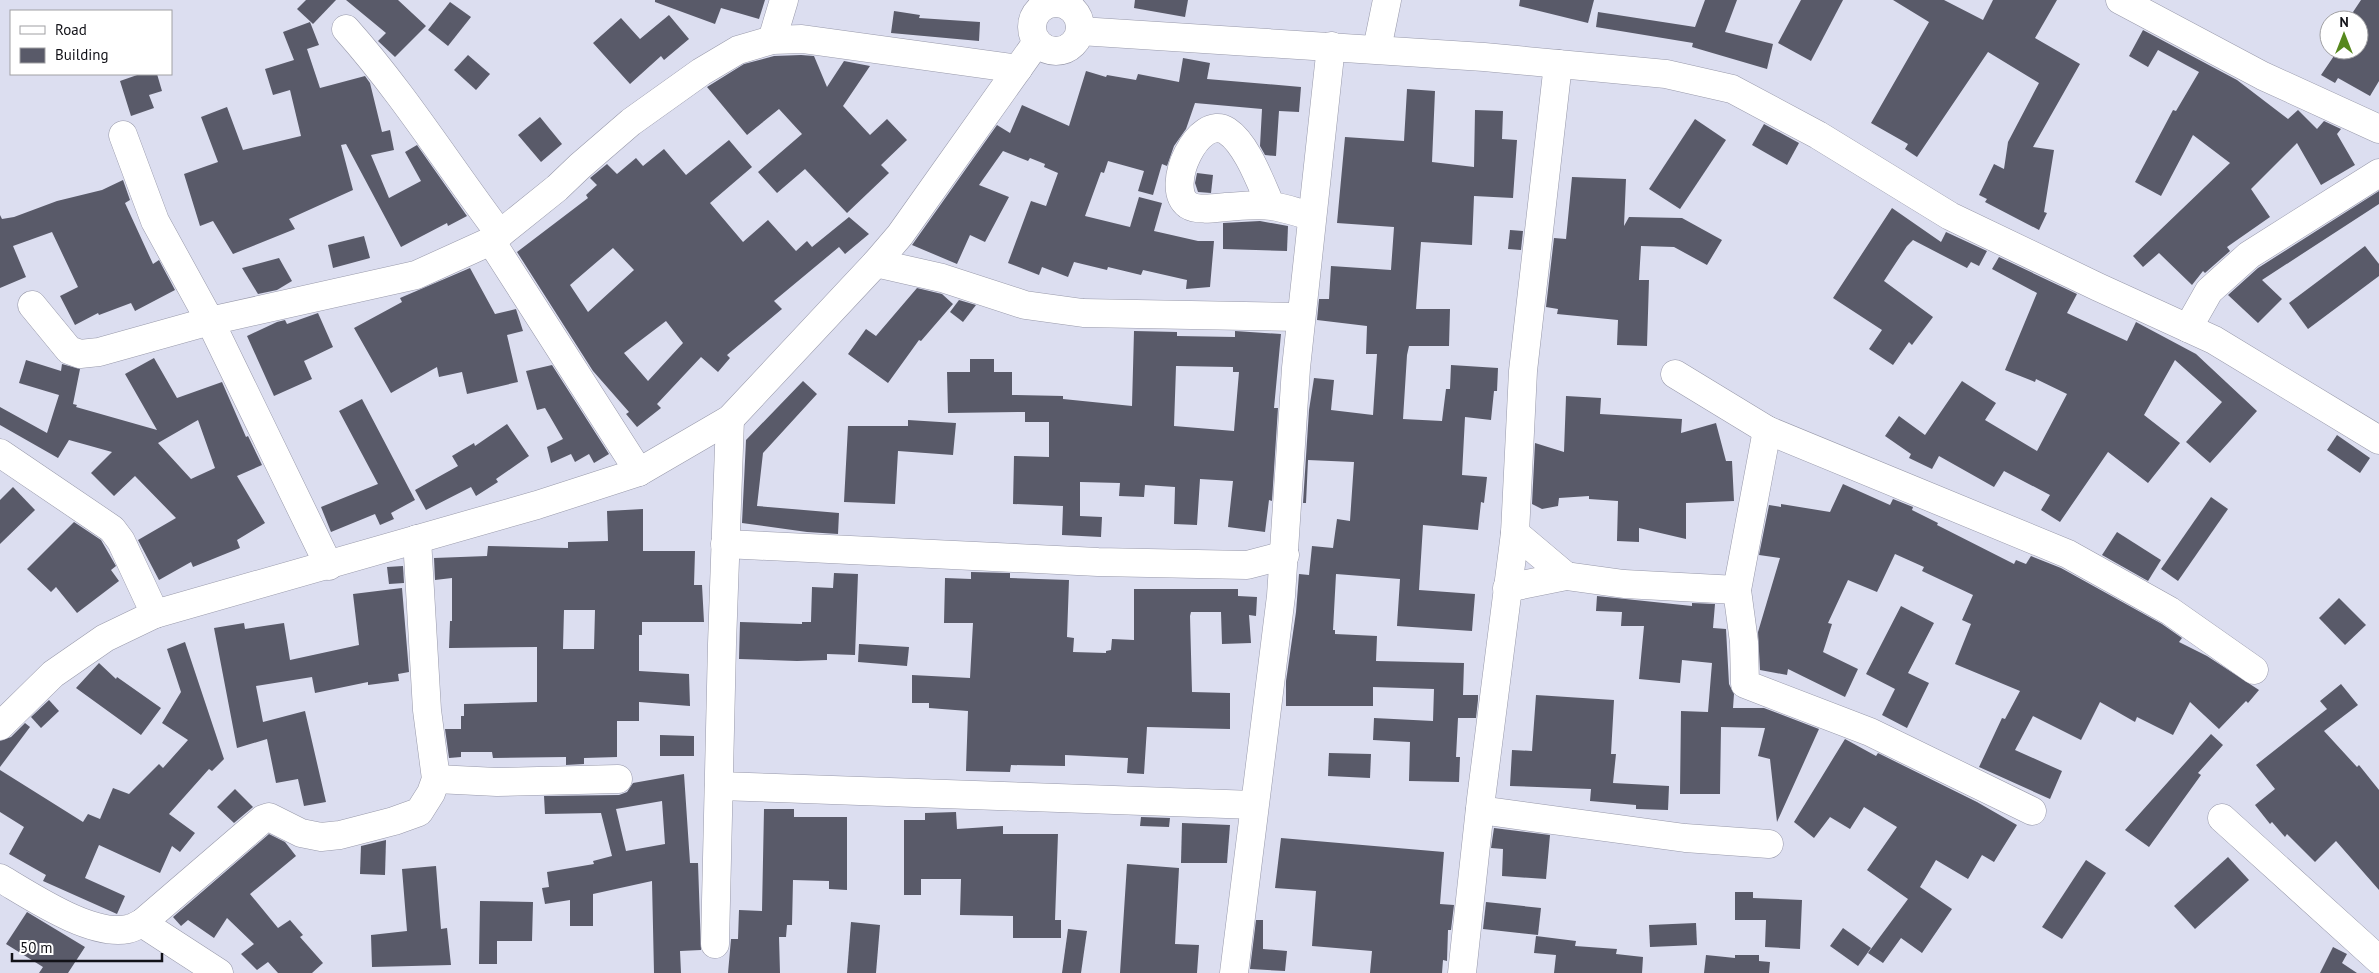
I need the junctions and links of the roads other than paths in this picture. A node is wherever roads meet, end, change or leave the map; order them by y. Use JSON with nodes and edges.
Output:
{"nodes":[{"id":1,"x":784,"y":0,"type":"edge"},
{"id":2,"x":1387,"y":0,"type":"edge"},
{"id":3,"x":2120,"y":0,"type":"edge"},
{"id":4,"x":1061,"y":1,"type":"edge"},
{"id":5,"x":346,"y":29,"type":"dead end"},
{"id":6,"x":1080,"y":31,"type":"junction"},
{"id":7,"x":772,"y":40,"type":"junction"},
{"id":8,"x":1037,"y":42,"type":"junction"},
{"id":9,"x":1331,"y":46,"type":"junction"},
{"id":10,"x":1378,"y":49,"type":"junction"},
{"id":11,"x":1558,"y":64,"type":"junction"},
{"id":12,"x":1018,"y":69,"type":"junction"},
{"id":13,"x":2379,"y":129,"type":"edge"},
{"id":14,"x":123,"y":135,"type":"dead end"},
{"id":15,"x":2379,"y":173,"type":"edge"},
{"id":16,"x":1271,"y":206,"type":"dead end"},
{"id":17,"x":1312,"y":216,"type":"junction"},
{"id":18,"x":495,"y":237,"type":"junction"},
{"id":19,"x":876,"y":264,"type":"junction"},
{"id":20,"x":32,"y":305,"type":"dead end"},
{"id":21,"x":1301,"y":317,"type":"junction"},
{"id":22,"x":210,"y":320,"type":"junction"},
{"id":23,"x":2188,"y":328,"type":"junction"},
{"id":24,"x":1675,"y":374,"type":"dead end"},
{"id":25,"x":730,"y":419,"type":"junction"},
{"id":26,"x":1767,"y":430,"type":"junction"},
{"id":27,"x":2379,"y":440,"type":"edge"},
{"id":28,"x":0,"y":453,"type":"edge"},
{"id":29,"x":639,"y":472,"type":"junction"},
{"id":30,"x":1515,"y":533,"type":"junction"},
{"id":31,"x":417,"y":539,"type":"junction"},
{"id":32,"x":725,"y":544,"type":"junction"},
{"id":33,"x":1286,"y":555,"type":"junction"},
{"id":34,"x":1247,"y":565,"type":"junction"},
{"id":35,"x":329,"y":566,"type":"junction"},
{"id":36,"x":1566,"y":576,"type":"junction"},
{"id":37,"x":1507,"y":588,"type":"junction"},
{"id":38,"x":1737,"y":590,"type":"junction"},
{"id":39,"x":1282,"y":596,"type":"junction"},
{"id":40,"x":155,"y":614,"type":"junction"},
{"id":41,"x":2254,"y":670,"type":"dead end"},
{"id":42,"x":0,"y":726,"type":"edge"},
{"id":43,"x":436,"y":779,"type":"junction"},
{"id":44,"x":618,"y":779,"type":"dead end"},
{"id":45,"x":719,"y":786,"type":"junction"},
{"id":46,"x":1254,"y":804,"type":"junction"},
{"id":47,"x":1480,"y":810,"type":"junction"},
{"id":48,"x":2032,"y":811,"type":"dead end"},
{"id":49,"x":2222,"y":818,"type":"dead end"},
{"id":50,"x":1769,"y":844,"type":"dead end"},
{"id":51,"x":0,"y":878,"type":"edge"},
{"id":52,"x":142,"y":923,"type":"junction"},
{"id":53,"x":715,"y":944,"type":"dead end"},
{"id":54,"x":2379,"y":960,"type":"edge"},
{"id":55,"x":219,"y":973,"type":"edge"},
{"id":56,"x":1234,"y":973,"type":"edge"},
{"id":57,"x":1462,"y":973,"type":"edge"}],
"edges":[{"from":1,"to":7,"type":"street"},
{"from":2,"to":10,"type":"street"},
{"from":3,"to":13,"type":"street"},
{"from":4,"to":6,"type":"street"},
{"from":4,"to":8,"type":"street"},
{"from":5,"to":18,"type":"street"},
{"from":6,"to":8,"type":"street"},
{"from":6,"to":9,"type":"street"},
{"from":7,"to":12,"type":"street"},
{"from":7,"to":18,"type":"street"},
{"from":8,"to":12,"type":"street"},
{"from":9,"to":10,"type":"street"},
{"from":9,"to":17,"type":"street"},
{"from":10,"to":11,"type":"street"},
{"from":11,"to":23,"type":"street"},
{"from":11,"to":30,"type":"street"},
{"from":12,"to":19,"type":"street"},
{"from":14,"to":22,"type":"street"},
{"from":15,"to":23,"type":"street"},
{"from":16,"to":17,"type":"street"},
{"from":17,"to":21,"type":"street"},
{"from":18,"to":22,"type":"street"},
{"from":18,"to":29,"type":"street"},
{"from":19,"to":21,"type":"street"},
{"from":19,"to":25,"type":"street"},
{"from":20,"to":22,"type":"street"},
{"from":21,"to":33,"type":"street"},
{"from":22,"to":35,"type":"street"},
{"from":23,"to":27,"type":"street"},
{"from":24,"to":26,"type":"street"},
{"from":25,"to":29,"type":"street"},
{"from":25,"to":32,"type":"street"},
{"from":26,"to":38,"type":"street"},
{"from":26,"to":41,"type":"street"},
{"from":28,"to":40,"type":"street"},
{"from":29,"to":31,"type":"street"},
{"from":30,"to":36,"type":"street"},
{"from":30,"to":37,"type":"street"},
{"from":31,"to":35,"type":"street"},
{"from":31,"to":43,"type":"street"},
{"from":32,"to":34,"type":"street"},
{"from":32,"to":45,"type":"street"},
{"from":33,"to":34,"type":"street"},
{"from":33,"to":39,"type":"street"},
{"from":34,"to":39,"type":"street"},
{"from":35,"to":40,"type":"street"},
{"from":36,"to":37,"type":"street"},
{"from":36,"to":38,"type":"street"},
{"from":37,"to":47,"type":"street"},
{"from":38,"to":48,"type":"street"},
{"from":39,"to":46,"type":"street"},
{"from":40,"to":42,"type":"street"},
{"from":43,"to":44,"type":"street"},
{"from":43,"to":52,"type":"street"},
{"from":45,"to":46,"type":"street"},
{"from":45,"to":53,"type":"street"},
{"from":46,"to":56,"type":"street"},
{"from":47,"to":50,"type":"street"},
{"from":47,"to":57,"type":"street"},
{"from":49,"to":54,"type":"street"},
{"from":51,"to":52,"type":"street"},
{"from":52,"to":55,"type":"street"}]}
